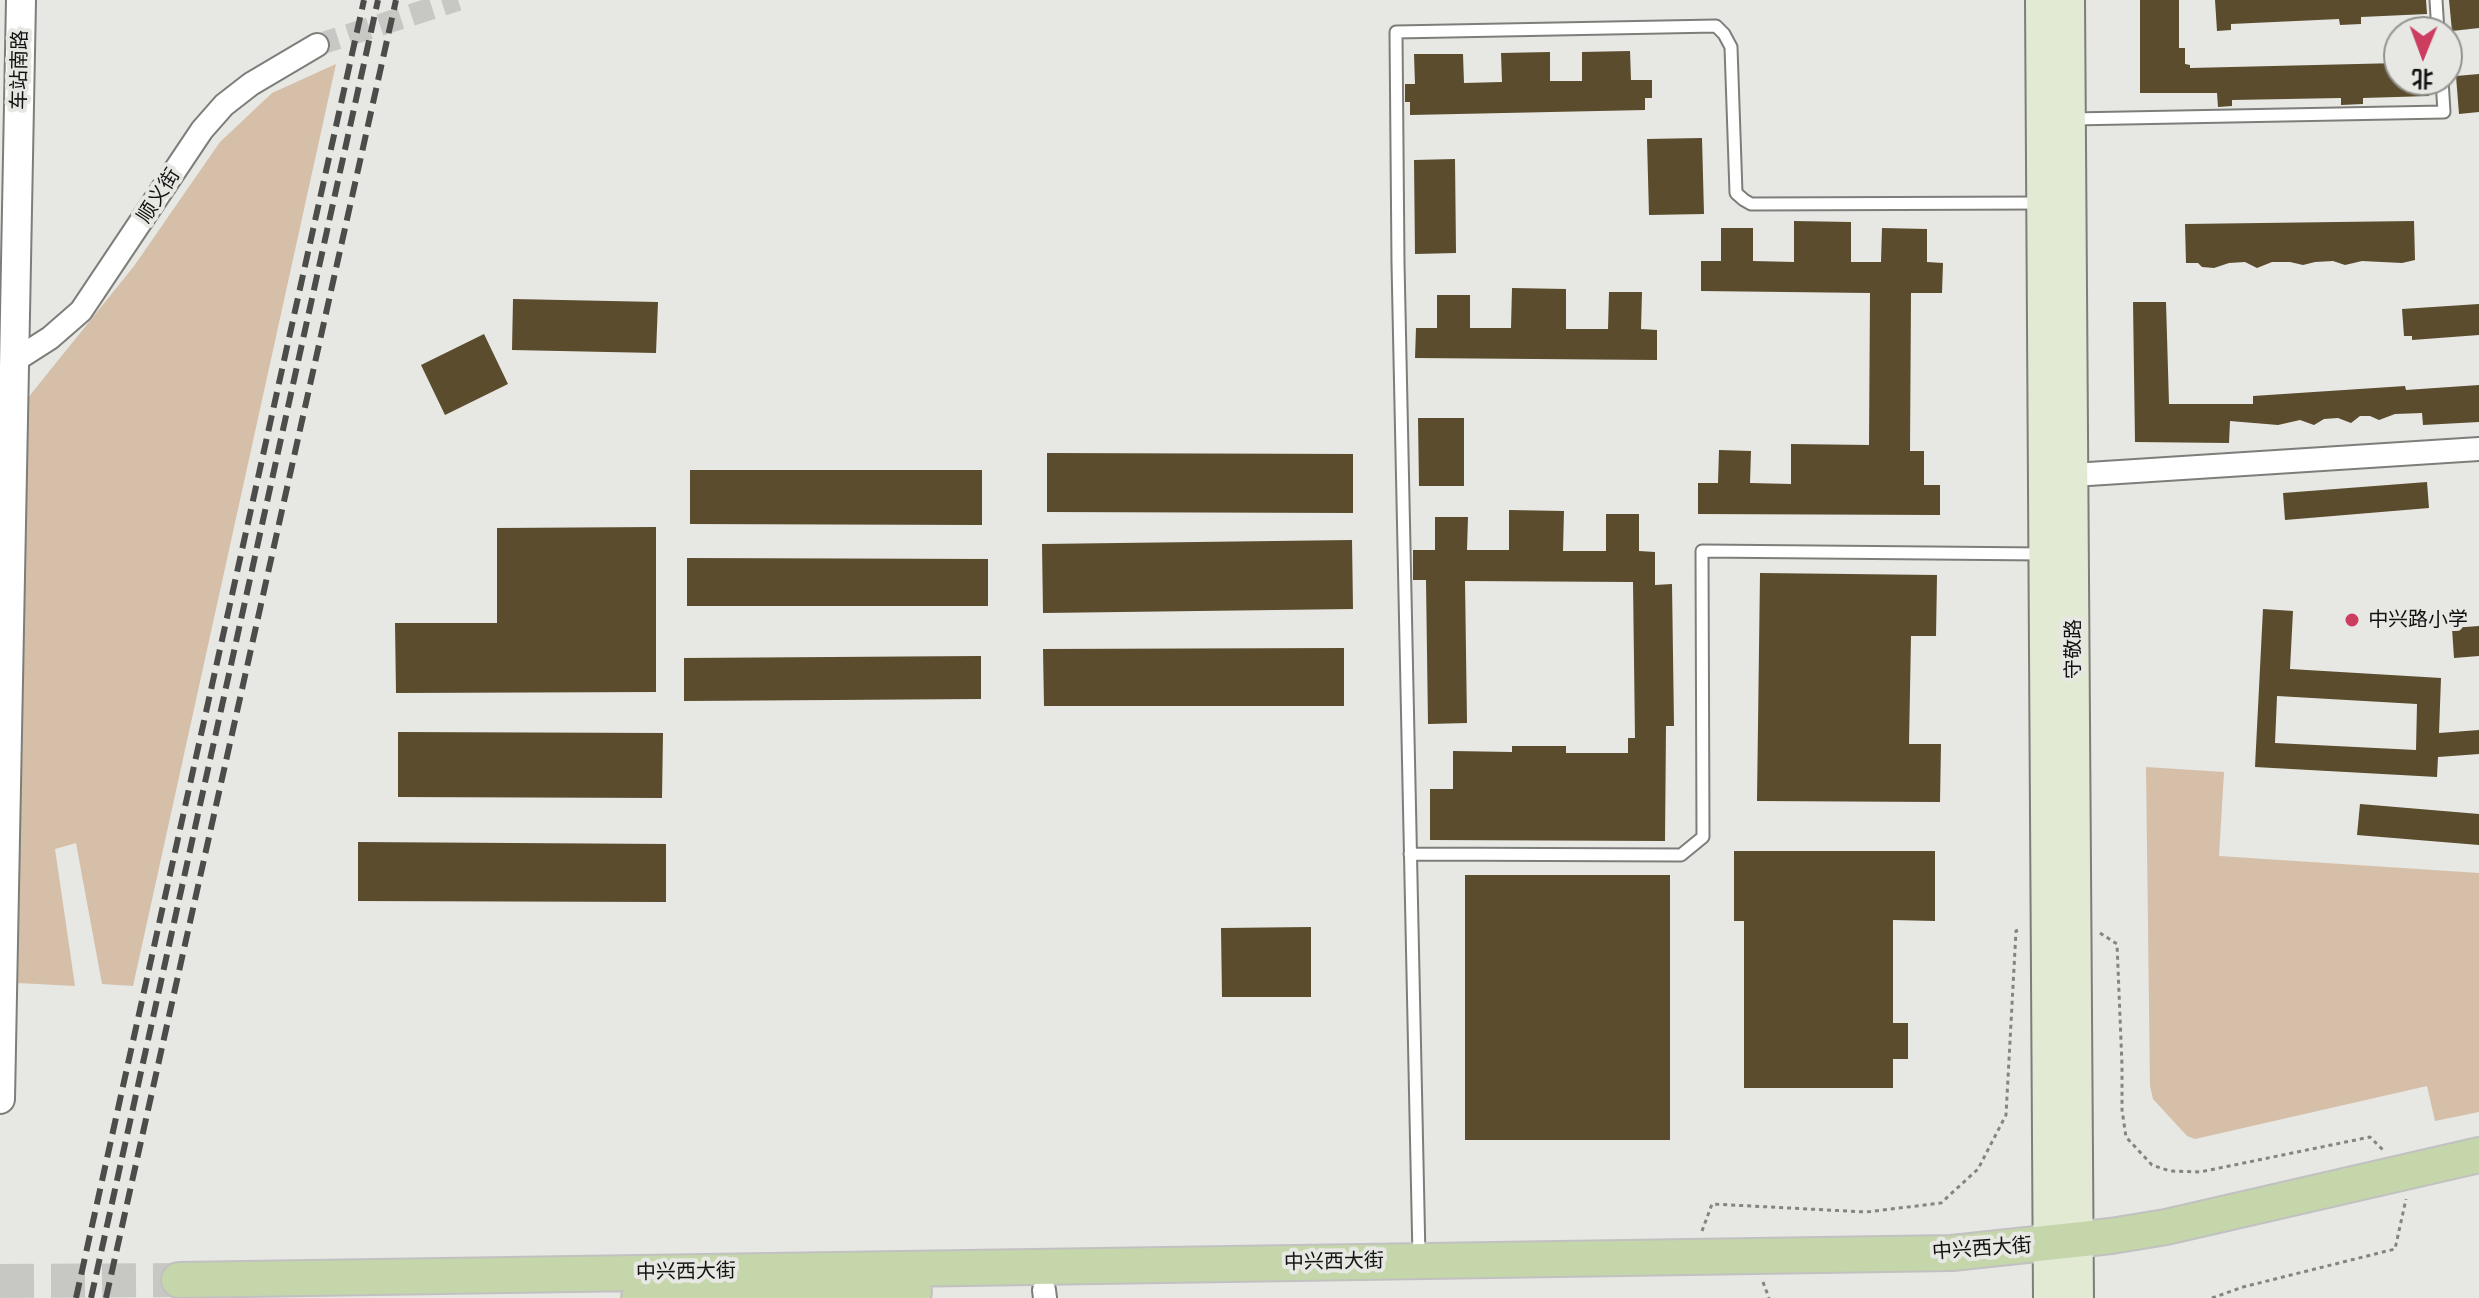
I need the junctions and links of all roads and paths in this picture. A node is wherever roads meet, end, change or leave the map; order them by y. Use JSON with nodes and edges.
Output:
{"nodes":[{"id":1,"x":21,"y":0,"type":"edge"},
{"id":2,"x":2041,"y":0,"type":"edge"},
{"id":3,"x":2069,"y":0,"type":"edge"},
{"id":4,"x":317,"y":45,"type":"tunnel mouth"},
{"id":5,"x":2443,"y":96,"type":"edge"},
{"id":6,"x":2070,"y":119,"type":"junction"},
{"id":7,"x":2042,"y":203,"type":"junction"},
{"id":8,"x":14,"y":361,"type":"junction"},
{"id":9,"x":2479,"y":449,"type":"edge"},
{"id":10,"x":2073,"y":475,"type":"junction"},
{"id":11,"x":6,"y":520,"type":"edge"},
{"id":12,"x":2044,"y":554,"type":"junction"},
{"id":13,"x":1410,"y":854,"type":"junction"},
{"id":14,"x":2061,"y":917,"type":"junction"},
{"id":15,"x":0,"y":1099,"type":"edge"},
{"id":16,"x":2479,"y":1155,"type":"edge"},
{"id":17,"x":2479,"y":1179,"type":"edge"},
{"id":18,"x":2407,"y":1183,"type":"junction"},
{"id":19,"x":1693,"y":1257,"type":"junction"},
{"id":20,"x":1419,"y":1261,"type":"junction"},
{"id":21,"x":2060,"y":1262,"type":"edge"},
{"id":22,"x":179,"y":1280,"type":"tunnel mouth"},
{"id":23,"x":1765,"y":1288,"type":"edge"},
{"id":24,"x":1045,"y":1294,"type":"edge"},
{"id":25,"x":639,"y":1298,"type":"edge"},
{"id":26,"x":2078,"y":1298,"type":"edge"},
{"id":27,"x":2212,"y":1298,"type":"edge"}],
"edges":[{"from":1,"to":8,"type":"street","name":"车站南路"},
{"from":2,"to":7,"type":"main road","name":"守敬路"},
{"from":3,"to":6,"type":"main road","name":"守敬路"},
{"from":4,"to":8,"type":"street","name":"顺义街"},
{"from":5,"to":6,"type":"lane"},
{"from":6,"to":10,"type":"main road","name":"守敬路"},
{"from":7,"to":12,"type":"main road","name":"守敬路"},
{"from":7,"to":13,"type":"lane"},
{"from":8,"to":11,"type":"street","name":"车站南路"},
{"from":9,"to":10,"type":"street"},
{"from":10,"to":14,"type":"main road","name":"守敬路"},
{"from":11,"to":15,"type":"street","name":"车站南路"},
{"from":12,"to":13,"type":"lane"},
{"from":12,"to":14,"type":"main road","name":"守敬路"},
{"from":13,"to":20,"type":"lane"},
{"from":14,"to":18,"type":"path"},
{"from":14,"to":19,"type":"path"},
{"from":14,"to":21,"type":"main road","name":"守敬路"},
{"from":16,"to":18,"type":"main road","name":"中兴西大街"},
{"from":17,"to":18,"type":"main road","name":"中兴西大街"},
{"from":18,"to":21,"type":"main road","name":"中兴西大街"},
{"from":18,"to":27,"type":"path"},
{"from":19,"to":20,"type":"main road","name":"中兴西大街"},
{"from":19,"to":21,"type":"main road","name":"中兴西大街"},
{"from":20,"to":22,"type":"main road","name":"中兴西大街"},
{"from":21,"to":23,"type":"main road","name":"中兴西大街"},
{"from":21,"to":26,"type":"main road","name":"守敬路"},
{"from":23,"to":24,"type":"main road","name":"中兴西大街"},
{"from":24,"to":25,"type":"main road","name":"中兴西大街"}]}
